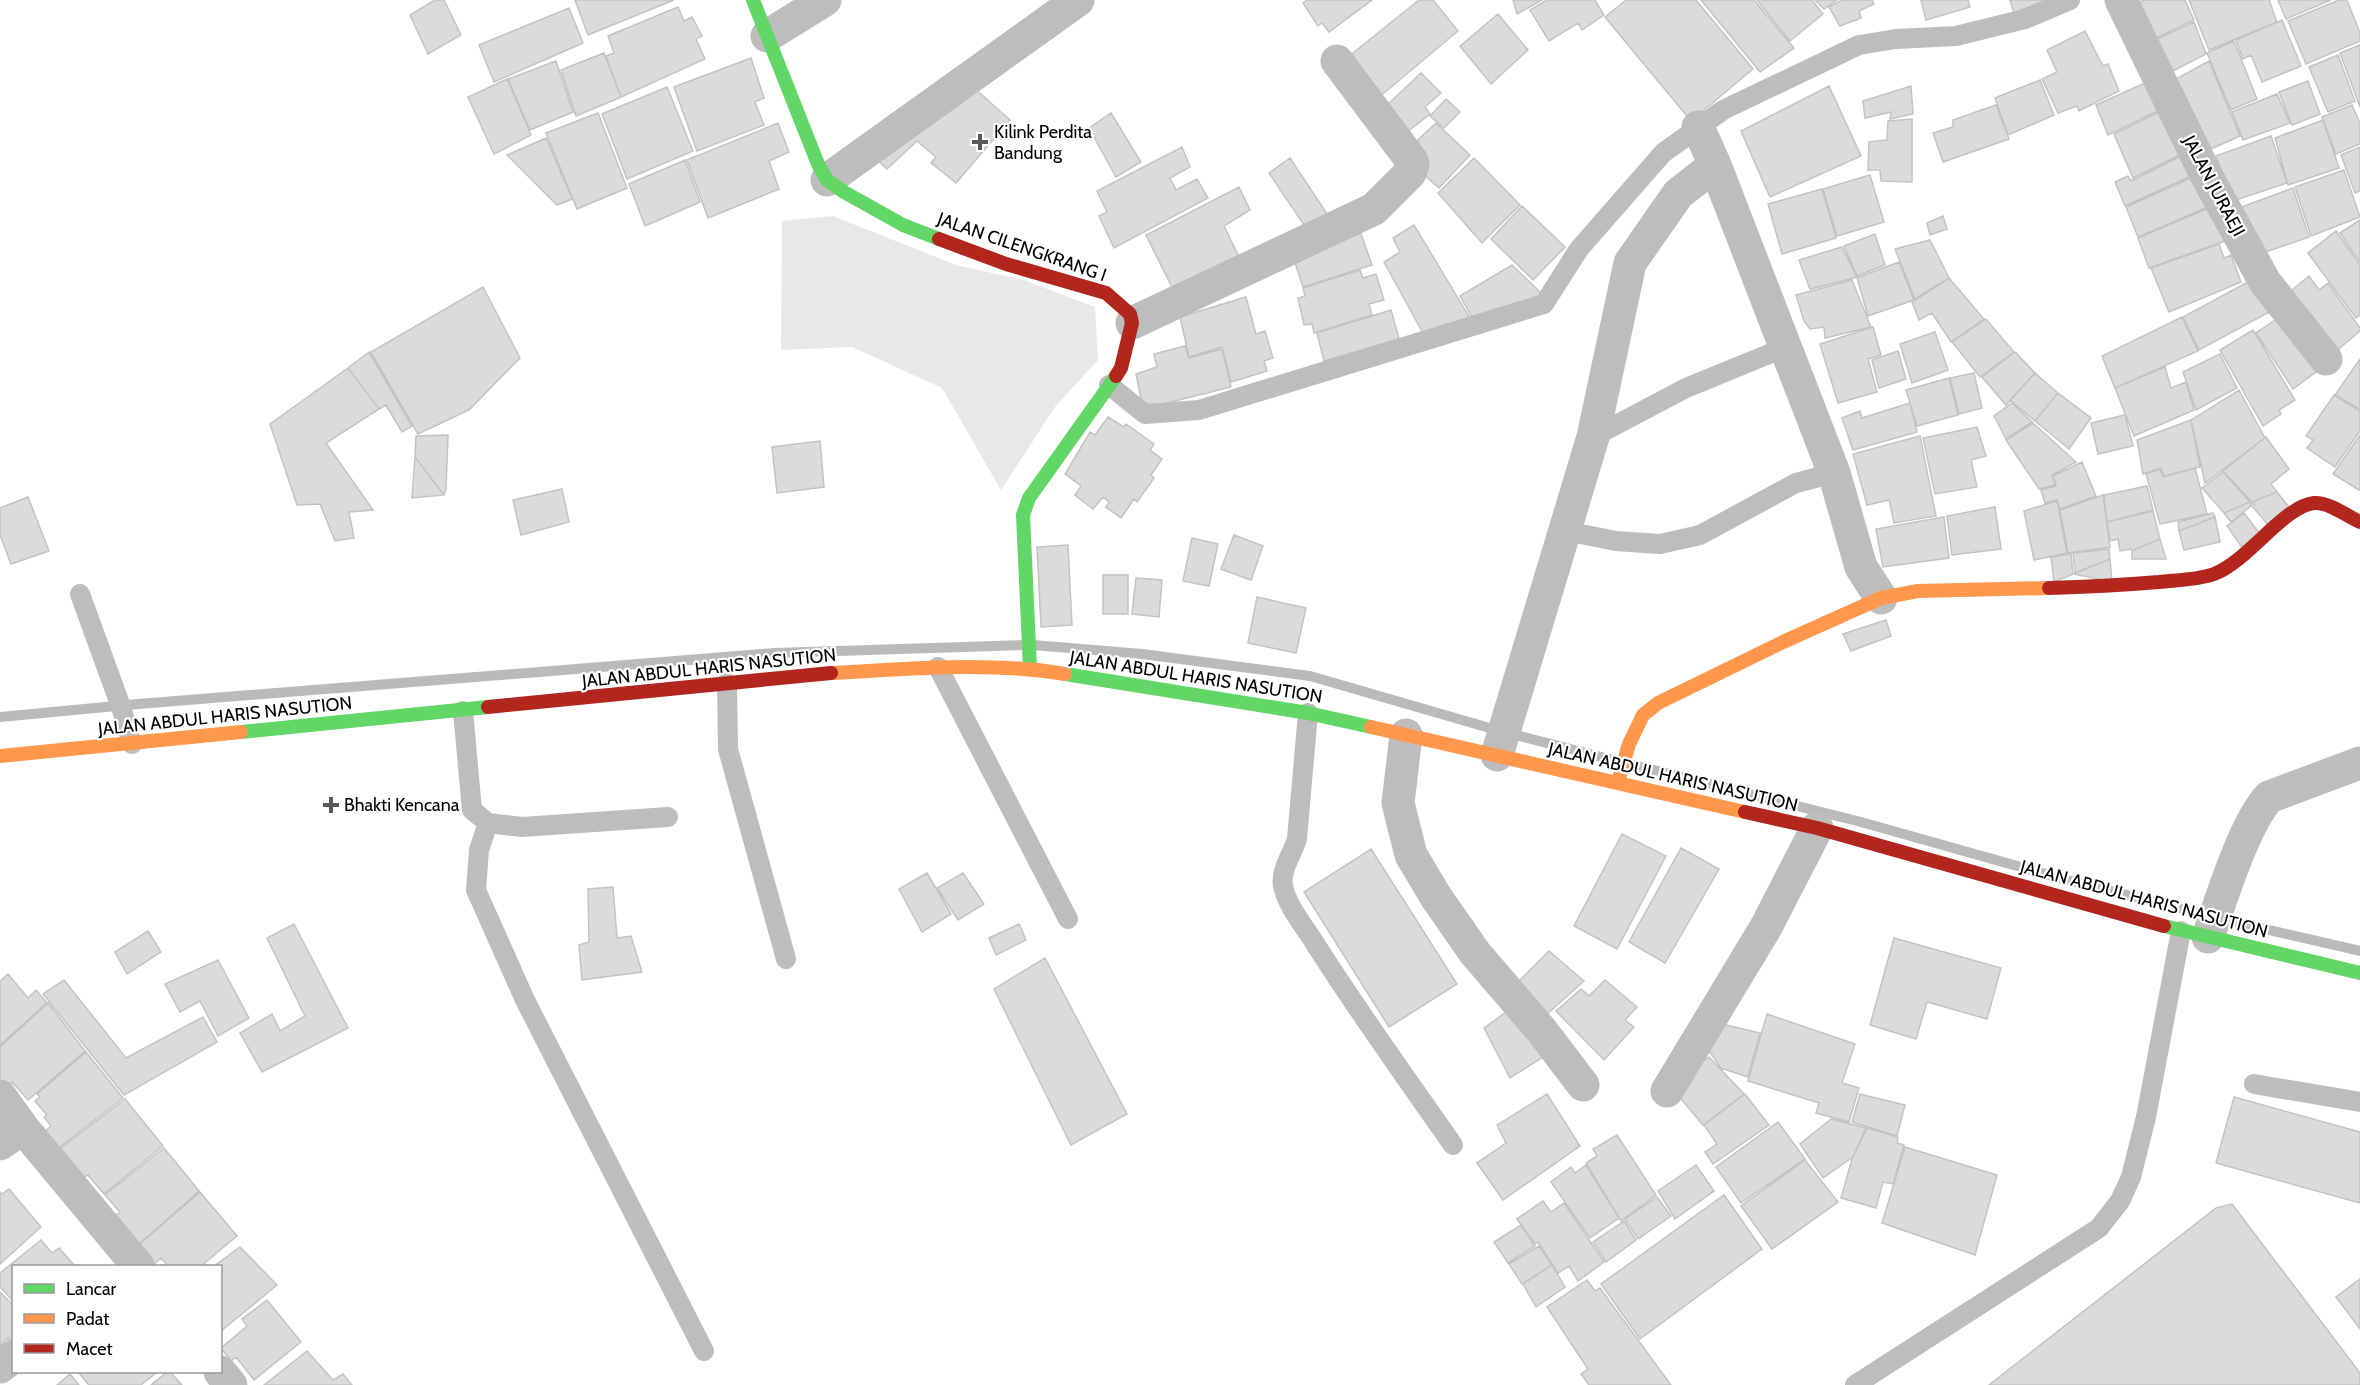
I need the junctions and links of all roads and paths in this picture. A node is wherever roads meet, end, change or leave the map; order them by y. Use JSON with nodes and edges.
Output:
{"nodes":[{"id":1,"x":753,"y":0,"type":"edge"},
{"id":2,"x":825,"y":0,"type":"edge"},
{"id":3,"x":1078,"y":0,"type":"edge"},
{"id":4,"x":2070,"y":0,"type":"edge"},
{"id":5,"x":2121,"y":0,"type":"edge"},
{"id":6,"x":767,"y":36,"type":"junction"},
{"id":7,"x":1337,"y":61,"type":"dead end"},
{"id":8,"x":1698,"y":127,"type":"junction"},
{"id":9,"x":1715,"y":165,"type":"junction"},
{"id":10,"x":826,"y":180,"type":"junction"},
{"id":11,"x":1132,"y":323,"type":"junction"},
{"id":12,"x":1786,"y":347,"type":"junction"},
{"id":13,"x":2326,"y":359,"type":"dead end"},
{"id":14,"x":1109,"y":385,"type":"junction"},
{"id":15,"x":1593,"y":437,"type":"junction"},
{"id":16,"x":1834,"y":473,"type":"junction"},
{"id":17,"x":2360,"y":522,"type":"edge"},
{"id":18,"x":1566,"y":531,"type":"junction"},
{"id":19,"x":80,"y":594,"type":"dead end"},
{"id":20,"x":1881,"y":598,"type":"junction"},
{"id":21,"x":938,"y":667,"type":"junction"},
{"id":22,"x":1030,"y":668,"type":"junction"},
{"id":23,"x":727,"y":683,"type":"junction"},
{"id":24,"x":463,"y":711,"type":"junction"},
{"id":25,"x":1308,"y":713,"type":"junction"},
{"id":26,"x":1406,"y":735,"type":"junction"},
{"id":27,"x":132,"y":744,"type":"junction"},
{"id":28,"x":1497,"y":755,"type":"junction"},
{"id":29,"x":0,"y":756,"type":"edge"},
{"id":30,"x":2360,"y":763,"type":"edge"},
{"id":31,"x":1618,"y":782,"type":"junction"},
{"id":32,"x":668,"y":817,"type":"dead end"},
{"id":33,"x":488,"y":823,"type":"junction"},
{"id":34,"x":1816,"y":828,"type":"junction"},
{"id":35,"x":1068,"y":919,"type":"dead end"},
{"id":36,"x":2194,"y":934,"type":"junction"},
{"id":37,"x":786,"y":959,"type":"dead end"},
{"id":38,"x":2360,"y":973,"type":"edge"},
{"id":39,"x":2254,"y":1084,"type":"dead end"},
{"id":40,"x":1583,"y":1085,"type":"dead end"},
{"id":41,"x":1666,"y":1091,"type":"dead end"},
{"id":42,"x":0,"y":1096,"type":"edge"},
{"id":43,"x":2360,"y":1102,"type":"edge"},
{"id":44,"x":11,"y":1136,"type":"edge"},
{"id":45,"x":1453,"y":1145,"type":"dead end"},
{"id":46,"x":131,"y":1264,"type":"edge"},
{"id":47,"x":704,"y":1351,"type":"dead end"},
{"id":48,"x":12,"y":1358,"type":"edge"},
{"id":49,"x":0,"y":1367,"type":"edge"},
{"id":50,"x":222,"y":1373,"type":"edge"},
{"id":51,"x":231,"y":1385,"type":"edge"},
{"id":52,"x":1855,"y":1385,"type":"edge"}],
"edges":[{"from":1,"to":6,"type":"main road"},
{"from":2,"to":6,"type":"street"},
{"from":3,"to":10,"type":"street"},
{"from":4,"to":8,"type":"lane"},
{"from":5,"to":13,"type":"street","name":"JALAN JURAEJI"},
{"from":6,"to":10,"type":"main road"},
{"from":7,"to":11,"type":"street"},
{"from":8,"to":9,"type":"street"},
{"from":8,"to":14,"type":"lane"},
{"from":9,"to":12,"type":"street"},
{"from":9,"to":15,"type":"street"},
{"from":10,"to":11,"type":"main road","name":"JALAN CILENGKRANG I"},
{"from":11,"to":14,"type":"main road"},
{"from":12,"to":15,"type":"lane"},
{"from":12,"to":16,"type":"street"},
{"from":14,"to":22,"type":"main road"},
{"from":15,"to":18,"type":"street"},
{"from":16,"to":18,"type":"lane"},
{"from":16,"to":20,"type":"street"},
{"from":17,"to":20,"type":"main road"},
{"from":18,"to":28,"type":"street"},
{"from":19,"to":27,"type":"lane"},
{"from":20,"to":31,"type":"main road"},
{"from":21,"to":22,"type":"main road","name":"JALAN ABDUL HARIS NASUTION"},
{"from":21,"to":23,"type":"main road","name":"JALAN ABDUL HARIS NASUTION"},
{"from":21,"to":35,"type":"lane"},
{"from":22,"to":25,"type":"main road","name":"JALAN ABDUL HARIS NASUTION"},
{"from":23,"to":24,"type":"main road","name":"JALAN ABDUL HARIS NASUTION"},
{"from":23,"to":37,"type":"lane"},
{"from":24,"to":27,"type":"main road","name":"JALAN ABDUL HARIS NASUTION"},
{"from":24,"to":33,"type":"lane"},
{"from":25,"to":26,"type":"main road","name":"JALAN ABDUL HARIS NASUTION"},
{"from":25,"to":45,"type":"lane"},
{"from":26,"to":28,"type":"main road","name":"JALAN ABDUL HARIS NASUTION"},
{"from":26,"to":40,"type":"street"},
{"from":27,"to":29,"type":"main road","name":"JALAN ABDUL HARIS NASUTION"},
{"from":28,"to":31,"type":"main road","name":"JALAN ABDUL HARIS NASUTION"},
{"from":30,"to":36,"type":"street"},
{"from":31,"to":34,"type":"main road","name":"JALAN ABDUL HARIS NASUTION"},
{"from":32,"to":33,"type":"lane"},
{"from":33,"to":47,"type":"lane"},
{"from":34,"to":36,"type":"main road","name":"JALAN ABDUL HARIS NASUTION"},
{"from":34,"to":41,"type":"street"},
{"from":36,"to":38,"type":"main road","name":"JALAN ABDUL HARIS NASUTION"},
{"from":36,"to":52,"type":"lane"},
{"from":39,"to":43,"type":"lane"},
{"from":42,"to":44,"type":"street"},
{"from":44,"to":46,"type":"street"},
{"from":48,"to":49,"type":"street"},
{"from":50,"to":51,"type":"street"}]}
